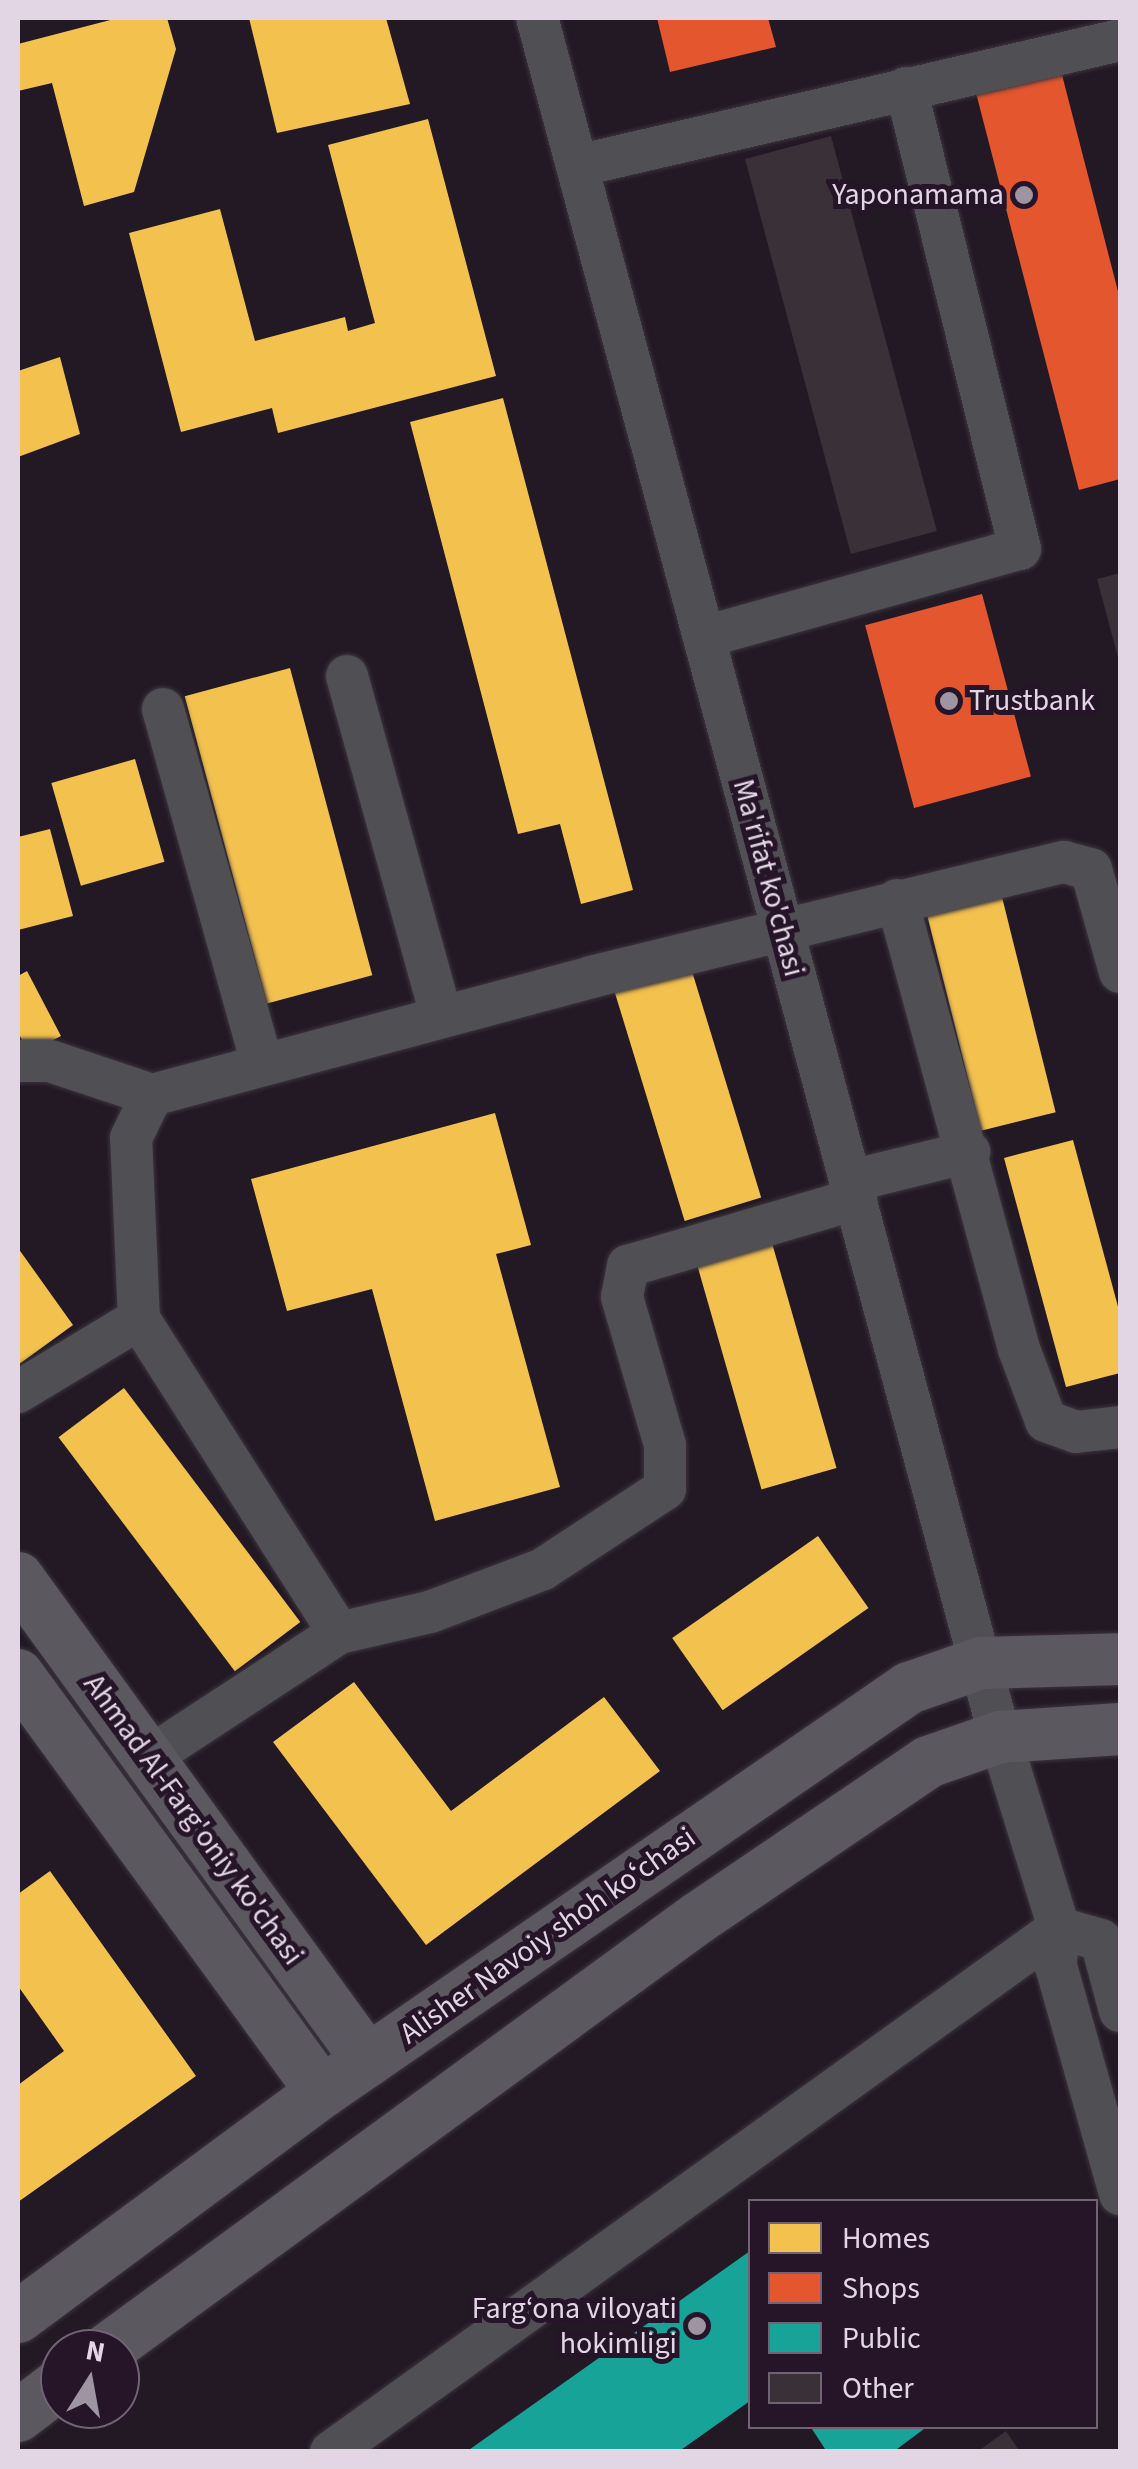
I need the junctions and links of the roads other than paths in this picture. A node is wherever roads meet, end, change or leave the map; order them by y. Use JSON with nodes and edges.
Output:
{"nodes":[{"id":1,"x":537,"y":18,"type":"edge"},
{"id":2,"x":1120,"y":40,"type":"edge"},
{"id":3,"x":906,"y":88,"type":"junction"},
{"id":4,"x":577,"y":166,"type":"junction"},
{"id":5,"x":704,"y":637,"type":"junction"},
{"id":6,"x":348,"y":676,"type":"dead end"},
{"id":7,"x":163,"y":709,"type":"dead end"},
{"id":8,"x":898,"y":900,"type":"junction"},
{"id":9,"x":780,"y":930,"type":"junction"},
{"id":10,"x":1119,"y":960,"type":"edge"},
{"id":11,"x":440,"y":1016,"type":"junction"},
{"id":12,"x":261,"y":1061,"type":"junction"},
{"id":13,"x":18,"y":1062,"type":"edge"},
{"id":14,"x":152,"y":1095,"type":"junction"},
{"id":15,"x":968,"y":1152,"type":"junction"},
{"id":16,"x":854,"y":1190,"type":"junction"},
{"id":17,"x":140,"y":1318,"type":"junction"},
{"id":18,"x":18,"y":1392,"type":"edge"},
{"id":19,"x":1120,"y":1427,"type":"edge"},
{"id":20,"x":18,"y":1578,"type":"edge"},
{"id":21,"x":339,"y":1633,"type":"junction"},
{"id":22,"x":1120,"y":1658,"type":"edge"},
{"id":23,"x":981,"y":1663,"type":"junction"},
{"id":24,"x":18,"y":1675,"type":"edge"},
{"id":25,"x":1120,"y":1729,"type":"edge"},
{"id":26,"x":1000,"y":1737,"type":"junction"},
{"id":27,"x":148,"y":1758,"type":"junction"},
{"id":28,"x":1059,"y":1928,"type":"junction"},
{"id":29,"x":1120,"y":2011,"type":"edge"},
{"id":30,"x":368,"y":2061,"type":"junction"},
{"id":31,"x":322,"y":2092,"type":"junction"},
{"id":32,"x":1120,"y":2194,"type":"edge"},
{"id":33,"x":18,"y":2317,"type":"edge"},
{"id":34,"x":135,"y":2329,"type":"edge"},
{"id":35,"x":40,"y":2399,"type":"edge"},
{"id":36,"x":18,"y":2416,"type":"edge"},
{"id":37,"x":331,"y":2452,"type":"edge"}],
"edges":[{"from":1,"to":4,"type":"street","name":"Ma'rifat ko'chasi"},
{"from":2,"to":3,"type":"street"},
{"from":3,"to":4,"type":"street"},
{"from":3,"to":5,"type":"street"},
{"from":4,"to":5,"type":"street","name":"Ma'rifat ko'chasi"},
{"from":5,"to":9,"type":"street","name":"Ma'rifat ko'chasi"},
{"from":6,"to":11,"type":"street"},
{"from":7,"to":12,"type":"street"},
{"from":8,"to":9,"type":"street"},
{"from":8,"to":10,"type":"street"},
{"from":8,"to":15,"type":"street"},
{"from":9,"to":11,"type":"street"},
{"from":9,"to":16,"type":"street","name":"Ma'rifat ko'chasi"},
{"from":11,"to":12,"type":"street"},
{"from":12,"to":14,"type":"street"},
{"from":13,"to":14,"type":"street"},
{"from":14,"to":17,"type":"street"},
{"from":15,"to":16,"type":"street"},
{"from":15,"to":19,"type":"street"},
{"from":16,"to":21,"type":"street"},
{"from":16,"to":23,"type":"street","name":"Ma'rifat ko'chasi"},
{"from":17,"to":18,"type":"street"},
{"from":17,"to":21,"type":"street"},
{"from":20,"to":27,"type":"main road","name":"Ahmad Al-Farg'oniy ko'chasi"},
{"from":21,"to":27,"type":"street"},
{"from":22,"to":23,"type":"main road","name":"Alisher Navoiy shoh koʻchasi"},
{"from":23,"to":26,"type":"street","name":"Ma'rifat ko'chasi"},
{"from":23,"to":30,"type":"main road","name":"Alisher Navoiy shoh koʻchasi"},
{"from":24,"to":31,"type":"main road","name":"Ahmad Al-Farg'oniy ko'chasi"},
{"from":25,"to":26,"type":"main road"},
{"from":26,"to":28,"type":"street","name":"Ma'rifat ko'chasi"},
{"from":26,"to":34,"type":"main road"},
{"from":27,"to":30,"type":"main road","name":"Ahmad Al-Farg'oniy ko'chasi"},
{"from":28,"to":29,"type":"street"},
{"from":28,"to":32,"type":"street","name":"Ma'rifat ko'chasi"},
{"from":28,"to":37,"type":"street"},
{"from":30,"to":31,"type":"main road","name":"Alisher Navoiy shoh koʻchasi"},
{"from":31,"to":33,"type":"main road","name":"Alisher Navoiy shoh koʻchasi"},
{"from":35,"to":36,"type":"main road"}]}
